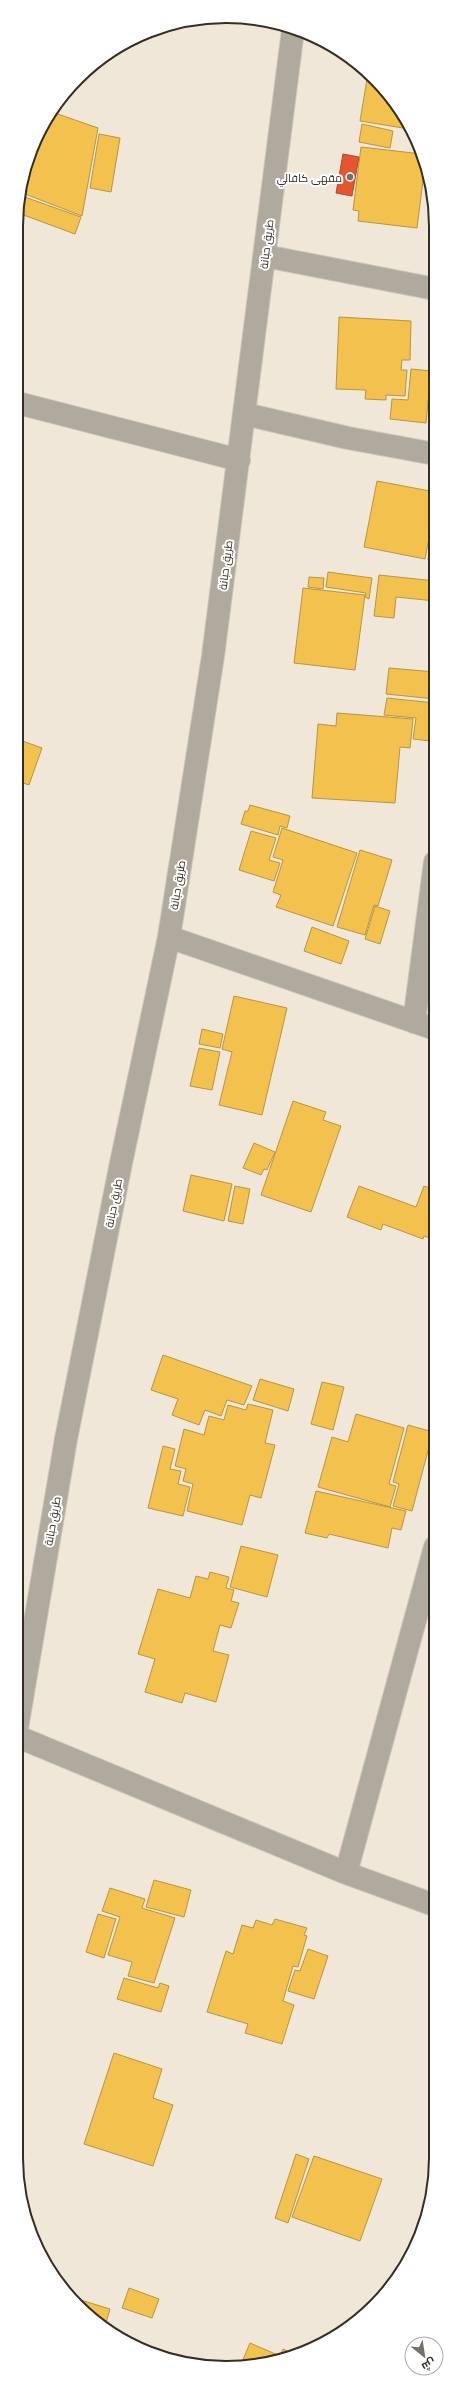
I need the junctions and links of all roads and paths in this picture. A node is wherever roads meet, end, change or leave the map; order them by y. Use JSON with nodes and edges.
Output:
{"nodes":[{"id":1,"x":292,"y":34,"type":"edge"},
{"id":2,"x":265,"y":256,"type":"junction"},
{"id":3,"x":429,"y":288,"type":"edge"},
{"id":4,"x":23,"y":404,"type":"edge"},
{"id":5,"x":245,"y":414,"type":"junction"},
{"id":6,"x":429,"y":453,"type":"edge"},
{"id":7,"x":239,"y":460,"type":"junction"},
{"id":8,"x":429,"y":908,"type":"edge"},
{"id":9,"x":169,"y":938,"type":"junction"},
{"id":10,"x":414,"y":1022,"type":"junction"},
{"id":11,"x":429,"y":1027,"type":"edge"},
{"id":12,"x":429,"y":1569,"type":"edge"},
{"id":13,"x":23,"y":1694,"type":"edge"},
{"id":14,"x":23,"y":1738,"type":"edge"},
{"id":15,"x":346,"y":1873,"type":"junction"},
{"id":16,"x":429,"y":1902,"type":"edge"}],
"edges":[{"from":1,"to":2,"type":"street","name":"طريق حبانة"},
{"from":2,"to":3,"type":"street"},
{"from":2,"to":5,"type":"street","name":"طريق حبانة"},
{"from":4,"to":7,"type":"street"},
{"from":5,"to":6,"type":"street"},
{"from":5,"to":7,"type":"street","name":"طريق حبانة"},
{"from":7,"to":9,"type":"street","name":"طريق حبانة"},
{"from":8,"to":10,"type":"street"},
{"from":9,"to":10,"type":"street"},
{"from":9,"to":13,"type":"street","name":"طريق حبانة"},
{"from":10,"to":11,"type":"street"},
{"from":12,"to":15,"type":"street"},
{"from":14,"to":15,"type":"street"},
{"from":15,"to":16,"type":"street"}]}
